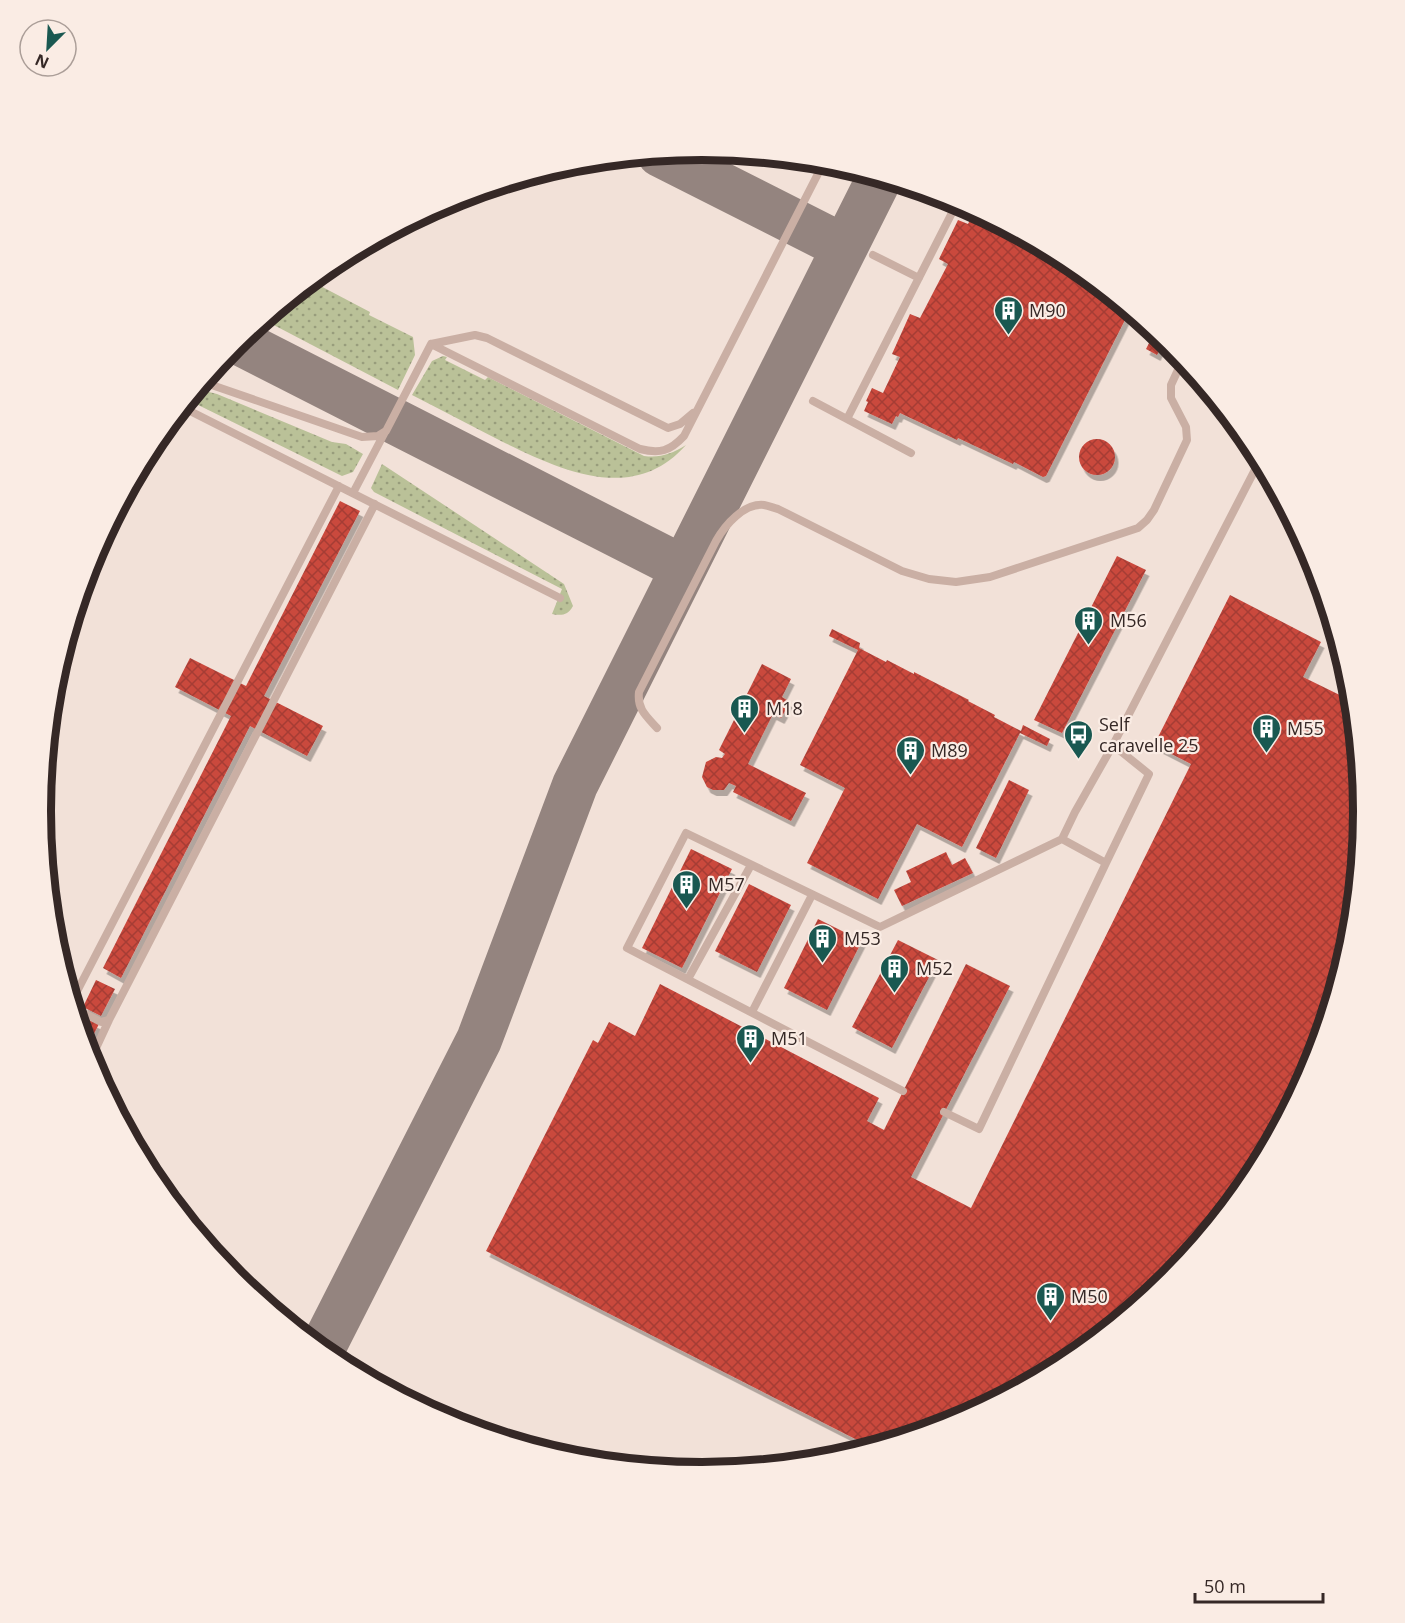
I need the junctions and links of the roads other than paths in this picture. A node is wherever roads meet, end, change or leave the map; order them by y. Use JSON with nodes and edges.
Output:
{"nodes":[{"id":1,"x":819,"y":171,"type":"edge"},
{"id":2,"x":953,"y":211,"type":"edge"},
{"id":3,"x":873,"y":255,"type":"dead end"},
{"id":4,"x":919,"y":278,"type":"junction"},
{"id":5,"x":431,"y":344,"type":"junction"},
{"id":6,"x":1179,"y":368,"type":"edge"},
{"id":7,"x":211,"y":385,"type":"edge"},
{"id":8,"x":813,"y":401,"type":"dead end"},
{"id":9,"x":697,"y":410,"type":"junction"},
{"id":10,"x":189,"y":411,"type":"edge"},
{"id":11,"x":847,"y":419,"type":"junction"},
{"id":12,"x":386,"y":430,"type":"junction"},
{"id":13,"x":911,"y":453,"type":"dead end"},
{"id":14,"x":1256,"y":468,"type":"edge"},
{"id":15,"x":339,"y":486,"type":"junction"},
{"id":16,"x":353,"y":493,"type":"junction"},
{"id":17,"x":375,"y":504,"type":"junction"},
{"id":18,"x":560,"y":598,"type":"dead end"},
{"id":19,"x":657,"y":728,"type":"dead end"},
{"id":20,"x":1113,"y":745,"type":"junction"},
{"id":21,"x":1062,"y":839,"type":"junction"},
{"id":22,"x":1106,"y":863,"type":"junction"},
{"id":23,"x":751,"y":865,"type":"junction"},
{"id":24,"x":812,"y":895,"type":"junction"},
{"id":25,"x":688,"y":979,"type":"junction"},
{"id":26,"x":77,"y":992,"type":"edge"},
{"id":27,"x":752,"y":1012,"type":"junction"},
{"id":28,"x":83,"y":1013,"type":"edge"},
{"id":29,"x":109,"y":1020,"type":"junction"},
{"id":30,"x":96,"y":1048,"type":"edge"},
{"id":31,"x":903,"y":1091,"type":"dead end"},
{"id":32,"x":944,"y":1112,"type":"dead end"}],
"edges":[{"from":1,"to":9,"type":"lane"},
{"from":2,"to":4,"type":"lane"},
{"from":3,"to":4,"type":"lane"},
{"from":4,"to":11,"type":"lane"},
{"from":5,"to":9,"type":"lane"},
{"from":5,"to":9,"type":"lane"},
{"from":5,"to":12,"type":"lane"},
{"from":6,"to":19,"type":"lane"},
{"from":7,"to":12,"type":"lane"},
{"from":8,"to":11,"type":"lane"},
{"from":10,"to":15,"type":"lane"},
{"from":11,"to":13,"type":"lane"},
{"from":12,"to":16,"type":"lane"},
{"from":14,"to":20,"type":"lane"},
{"from":15,"to":16,"type":"lane"},
{"from":15,"to":26,"type":"lane"},
{"from":16,"to":17,"type":"lane"},
{"from":17,"to":18,"type":"lane"},
{"from":17,"to":29,"type":"lane"},
{"from":20,"to":21,"type":"lane"},
{"from":20,"to":22,"type":"lane"},
{"from":21,"to":22,"type":"lane"},
{"from":21,"to":24,"type":"lane"},
{"from":22,"to":32,"type":"lane"},
{"from":23,"to":24,"type":"lane"},
{"from":23,"to":25,"type":"lane"},
{"from":23,"to":25,"type":"lane"},
{"from":24,"to":27,"type":"lane"},
{"from":25,"to":27,"type":"lane"},
{"from":27,"to":31,"type":"lane"},
{"from":28,"to":29,"type":"lane"},
{"from":29,"to":30,"type":"lane"}]}
